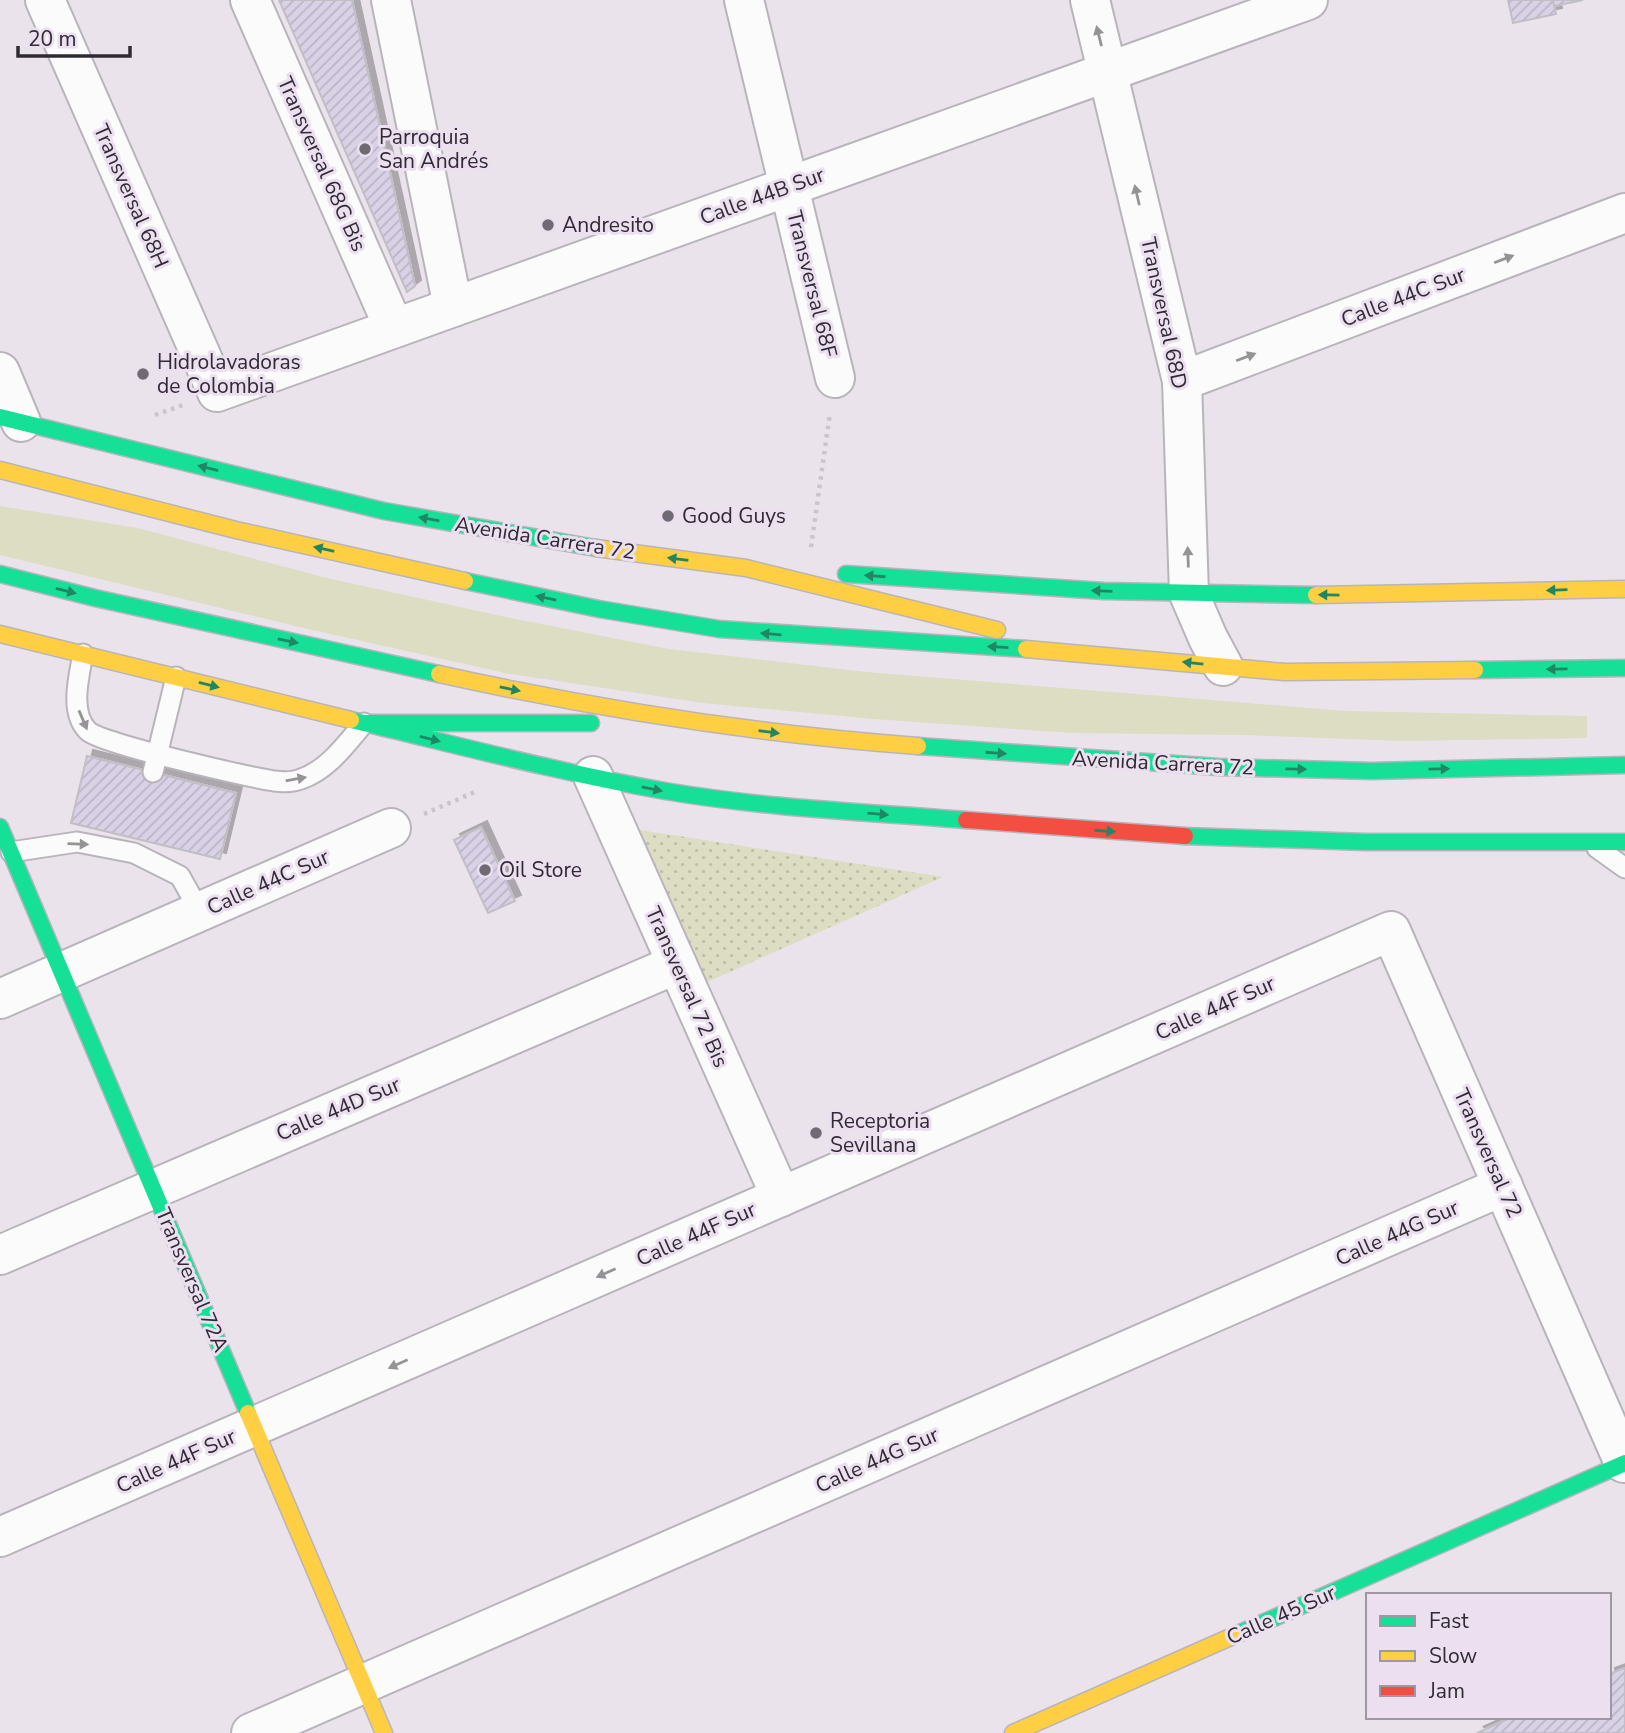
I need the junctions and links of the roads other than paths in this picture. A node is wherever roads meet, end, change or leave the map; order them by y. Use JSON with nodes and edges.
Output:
{"nodes":[{"id":1,"x":45,"y":0,"type":"edge"},
{"id":2,"x":250,"y":0,"type":"edge"},
{"id":3,"x":391,"y":0,"type":"edge"},
{"id":4,"x":744,"y":0,"type":"edge"},
{"id":5,"x":1090,"y":0,"type":"edge"},
{"id":6,"x":1308,"y":0,"type":"edge"},
{"id":7,"x":1108,"y":72,"type":"junction"},
{"id":8,"x":788,"y":187,"type":"junction"},
{"id":9,"x":1625,"y":213,"type":"edge"},
{"id":10,"x":453,"y":307,"type":"junction"},
{"id":11,"x":394,"y":328,"type":"junction"},
{"id":12,"x":0,"y":372,"type":"edge"},
{"id":13,"x":835,"y":378,"type":"road end"},
{"id":14,"x":1182,"y":381,"type":"junction"},
{"id":15,"x":217,"y":392,"type":"joint"},
{"id":16,"x":11,"y":420,"type":"edge"},
{"id":17,"x":0,"y":470,"type":"edge"},
{"id":18,"x":746,"y":568,"type":"junction"},
{"id":19,"x":0,"y":574,"type":"edge"},
{"id":20,"x":1625,"y":589,"type":"edge"},
{"id":21,"x":1189,"y":594,"type":"junction"},
{"id":22,"x":0,"y":634,"type":"edge"},
{"id":23,"x":1091,"y":653,"type":"junction"},
{"id":24,"x":83,"y":654,"type":"junction"},
{"id":25,"x":1223,"y":666,"type":"junction"},
{"id":26,"x":1625,"y":668,"type":"edge"},
{"id":27,"x":176,"y":677,"type":"junction"},
{"id":28,"x":364,"y":723,"type":"junction"},
{"id":29,"x":702,"y":723,"type":"junction"},
{"id":30,"x":156,"y":763,"type":"junction"},
{"id":31,"x":1625,"y":765,"type":"edge"},
{"id":32,"x":593,"y":776,"type":"junction"},
{"id":33,"x":0,"y":827,"type":"edge"},
{"id":34,"x":391,"y":828,"type":"road end"},
{"id":35,"x":1587,"y":842,"type":"junction"},
{"id":36,"x":1625,"y":842,"type":"edge"},
{"id":37,"x":11,"y":852,"type":"junction"},
{"id":38,"x":1625,"y":868,"type":"edge"},
{"id":39,"x":200,"y":912,"type":"junction"},
{"id":40,"x":1391,"y":931,"type":"joint"},
{"id":41,"x":677,"y":964,"type":"junction"},
{"id":42,"x":62,"y":972,"type":"junction"},
{"id":43,"x":0,"y":999,"type":"edge"},
{"id":44,"x":1503,"y":1186,"type":"junction"},
{"id":45,"x":153,"y":1189,"type":"junction"},
{"id":46,"x":781,"y":1197,"type":"junction"},
{"id":47,"x":0,"y":1255,"type":"edge"},
{"id":48,"x":254,"y":1427,"type":"junction"},
{"id":49,"x":1625,"y":1463,"type":"edge"},
{"id":50,"x":0,"y":1537,"type":"edge"},
{"id":51,"x":363,"y":1684,"type":"junction"},
{"id":52,"x":251,"y":1733,"type":"edge"},
{"id":53,"x":384,"y":1733,"type":"edge"},
{"id":54,"x":1013,"y":1733,"type":"edge"}],
"edges":[{"from":1,"to":15,"type":"street","name":"Transversal 68H"},
{"from":2,"to":11,"type":"street","name":"Transversal 68G Bis"},
{"from":3,"to":10,"type":"street"},
{"from":4,"to":8,"type":"street","name":"Transversal 68F"},
{"from":7,"to":5,"type":"street","name":"Transversal 68D","one_way":true},
{"from":6,"to":7,"type":"street","name":"Calle 44B Sur"},
{"from":7,"to":8,"type":"street","name":"Calle 44B Sur"},
{"from":14,"to":7,"type":"street","name":"Transversal 68D","one_way":true},
{"from":8,"to":10,"type":"street","name":"Calle 44B Sur"},
{"from":8,"to":13,"type":"street","name":"Transversal 68F"},
{"from":14,"to":9,"type":"street","name":"Calle 44C Sur","one_way":true},
{"from":10,"to":11,"type":"street","name":"Calle 44B Sur"},
{"from":11,"to":15,"type":"street","name":"Calle 44B Sur"},
{"from":12,"to":16,"type":"street"},
{"from":21,"to":14,"type":"street","name":"Transversal 68D","one_way":true},
{"from":18,"to":16,"type":"main road","name":"Avenida Carrera 72","one_way":true},
{"from":23,"to":17,"type":"main road","name":"Avenida Carrera 72","one_way":true},
{"from":21,"to":18,"type":"main road","one_way":true},
{"from":18,"to":23,"type":"main road","name":"Avenida Carrera 72"},
{"from":19,"to":29,"type":"main road","name":"Avenida Carrera 72","one_way":true},
{"from":20,"to":21,"type":"main road","one_way":true},
{"from":21,"to":25,"type":"street","name":"Transversal 68D"},
{"from":22,"to":24,"type":"main road","name":"Avenida Carrera 72"},
{"from":25,"to":23,"type":"main road","name":"Avenida Carrera 72","one_way":true},
{"from":24,"to":27,"type":"main road","name":"Avenida Carrera 72"},
{"from":24,"to":30,"type":"lane","one_way":true},
{"from":26,"to":25,"type":"main road","name":"Avenida Carrera 72","one_way":true},
{"from":27,"to":28,"type":"main road","name":"Avenida Carrera 72","one_way":true},
{"from":27,"to":30,"type":"lane"},
{"from":28,"to":29,"type":"main road","name":"Avenida Carrera 72"},
{"from":30,"to":28,"type":"lane","one_way":true},
{"from":28,"to":32,"type":"main road","one_way":true},
{"from":29,"to":31,"type":"main road","name":"Avenida Carrera 72","one_way":true},
{"from":32,"to":35,"type":"main road","one_way":true},
{"from":32,"to":41,"type":"street","name":"Transversal 72 Bis"},
{"from":33,"to":37,"type":"main road","name":"Transversal 72A"},
{"from":34,"to":39,"type":"street","name":"Calle 44C Sur"},
{"from":35,"to":36,"type":"main road"},
{"from":35,"to":38,"type":"lane"},
{"from":37,"to":39,"type":"lane","one_way":true},
{"from":37,"to":42,"type":"main road","name":"Transversal 72A"},
{"from":39,"to":42,"type":"street","name":"Calle 44C Sur"},
{"from":40,"to":44,"type":"street","name":"Transversal 72"},
{"from":40,"to":46,"type":"street","name":"Calle 44F Sur"},
{"from":41,"to":45,"type":"street","name":"Calle 44D Sur"},
{"from":41,"to":46,"type":"street","name":"Transversal 72 Bis"},
{"from":42,"to":43,"type":"street","name":"Calle 44C Sur"},
{"from":42,"to":45,"type":"main road","name":"Transversal 72A"},
{"from":44,"to":49,"type":"street","name":"Transversal 72"},
{"from":44,"to":51,"type":"street","name":"Calle 44G Sur"},
{"from":45,"to":47,"type":"street","name":"Calle 44D Sur"},
{"from":45,"to":48,"type":"main road","name":"Transversal 72A"},
{"from":46,"to":48,"type":"street","name":"Calle 44F Sur","one_way":true},
{"from":48,"to":50,"type":"street","name":"Calle 44F Sur"},
{"from":48,"to":51,"type":"main road","name":"Transversal 72A"},
{"from":49,"to":54,"type":"main road","name":"Calle 45 Sur"},
{"from":51,"to":52,"type":"street","name":"Calle 44G Sur"},
{"from":51,"to":53,"type":"main road","name":"Transversal 72A"}]}
